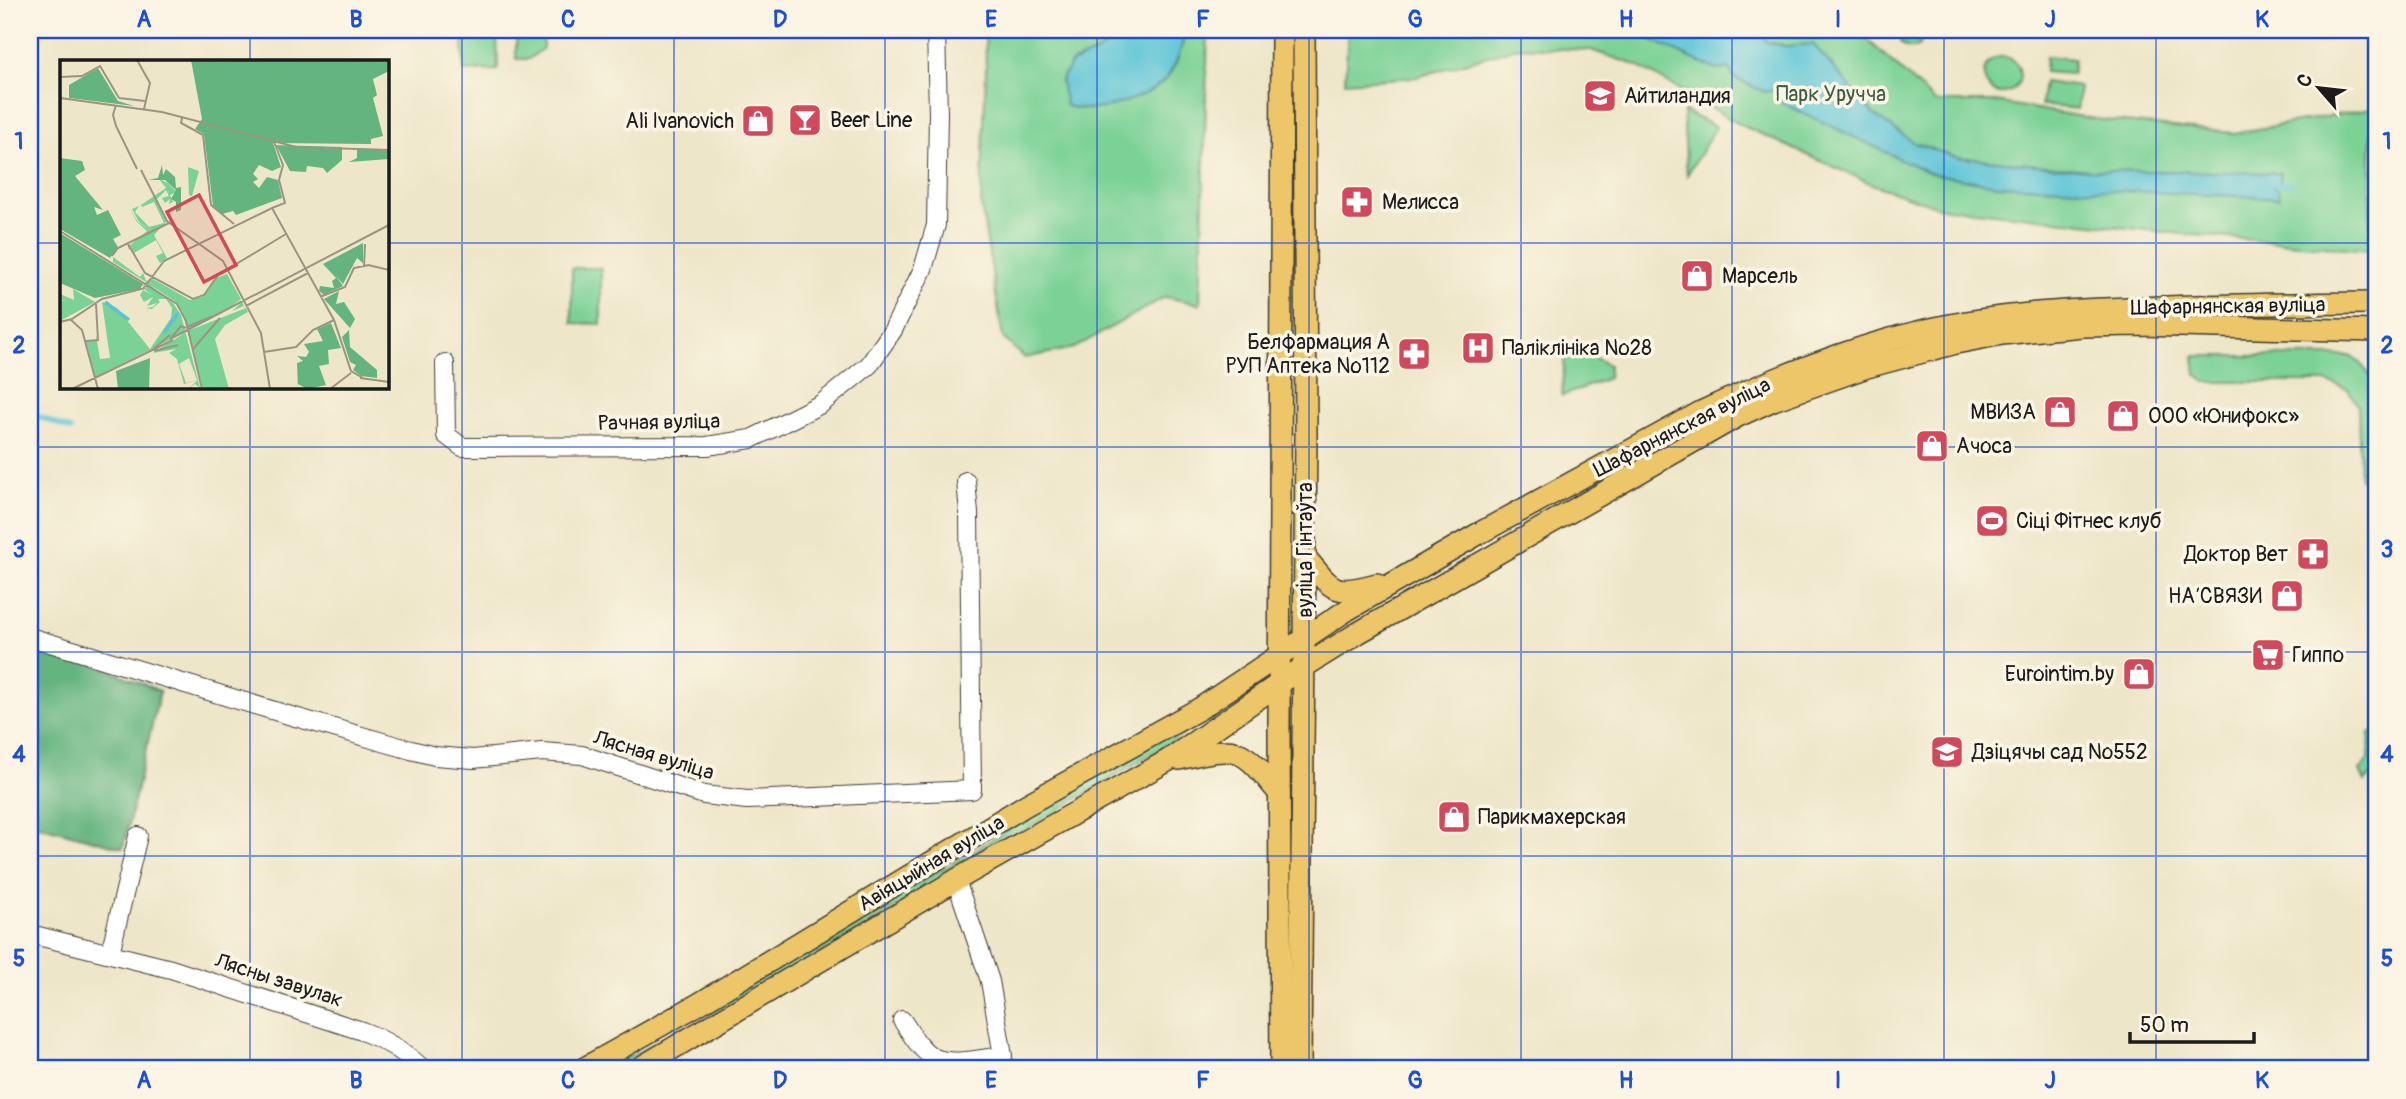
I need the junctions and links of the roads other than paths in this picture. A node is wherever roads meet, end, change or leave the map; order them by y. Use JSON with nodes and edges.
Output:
{"nodes":[{"id":1,"x":936,"y":30,"type":"edge"},
{"id":2,"x":1282,"y":30,"type":"edge"},
{"id":3,"x":1304,"y":30,"type":"edge"},
{"id":4,"x":2376,"y":303,"type":"edge"},
{"id":5,"x":2376,"y":331,"type":"edge"},
{"id":6,"x":445,"y":363,"type":"dead end"},
{"id":7,"x":966,"y":481,"type":"dead end"},
{"id":8,"x":1305,"y":557,"type":"junction"},
{"id":9,"x":1406,"y":576,"type":"junction"},
{"id":10,"x":30,"y":637,"type":"edge"},
{"id":11,"x":1305,"y":639,"type":"junction"},
{"id":12,"x":1280,"y":656,"type":"junction"},
{"id":13,"x":1305,"y":666,"type":"junction"},
{"id":14,"x":1280,"y":685,"type":"junction"},
{"id":15,"x":1167,"y":761,"type":"junction"},
{"id":16,"x":1279,"y":793,"type":"junction"},
{"id":17,"x":138,"y":836,"type":"dead end"},
{"id":18,"x":956,"y":880,"type":"junction"},
{"id":19,"x":30,"y":934,"type":"edge"},
{"id":20,"x":110,"y":953,"type":"junction"},
{"id":21,"x":769,"y":960,"type":"junction"},
{"id":22,"x":751,"y":1001,"type":"junction"},
{"id":23,"x":697,"y":1005,"type":"junction"},
{"id":24,"x":902,"y":1020,"type":"dead end"},
{"id":25,"x":709,"y":1028,"type":"junction"},
{"id":26,"x":423,"y":1069,"type":"edge"},
{"id":27,"x":583,"y":1069,"type":"edge"},
{"id":28,"x":638,"y":1069,"type":"edge"},
{"id":29,"x":1281,"y":1069,"type":"edge"},
{"id":30,"x":1300,"y":1069,"type":"edge"}],
"edges":[{"from":1,"to":6,"type":"street","name":"Рачная вуліца"},
{"from":2,"to":12,"type":"main road","name":"вуліца Гінтаўта"},
{"from":3,"to":8,"type":"main road","name":"вуліца Гінтаўта"},
{"from":4,"to":9,"type":"main road","name":"Шафарнянская вуліца"},
{"from":5,"to":13,"type":"main road","name":"Шафарнянская вуліца"},
{"from":7,"to":10,"type":"street","name":"Лясная вуліца"},
{"from":8,"to":9,"type":"main road"},
{"from":8,"to":11,"type":"main road","name":"вуліца Гінтаўта"},
{"from":9,"to":11,"type":"main road","name":"Шафарнянская вуліца"},
{"from":11,"to":12,"type":"main road","name":"Шафарнянская вуліца"},
{"from":11,"to":13,"type":"main road","name":"вуліца Гінтаўта"},
{"from":12,"to":14,"type":"main road","name":"вуліца Гінтаўта"},
{"from":12,"to":21,"type":"main road","name":"Авіяцыйная вуліца"},
{"from":13,"to":14,"type":"main road","name":"Авіяцыйная вуліца"},
{"from":13,"to":30,"type":"main road","name":"вуліца Гінтаўта"},
{"from":14,"to":15,"type":"main road","name":"Авіяцыйная вуліца"},
{"from":14,"to":16,"type":"main road","name":"вуліца Гінтаўта"},
{"from":15,"to":16,"type":"main road"},
{"from":15,"to":18,"type":"main road","name":"Авіяцыйная вуліца"},
{"from":16,"to":29,"type":"main road","name":"вуліца Гінтаўта"},
{"from":17,"to":20,"type":"street"},
{"from":18,"to":22,"type":"main road","name":"Авіяцыйная вуліца"},
{"from":18,"to":24,"type":"street"},
{"from":19,"to":20,"type":"street","name":"Лясны завулак"},
{"from":20,"to":26,"type":"street","name":"Лясны завулак"},
{"from":21,"to":22,"type":"main road"},
{"from":21,"to":23,"type":"main road","name":"Авіяцыйная вуліца"},
{"from":22,"to":25,"type":"main road","name":"Авіяцыйная вуліца"},
{"from":23,"to":25,"type":"main road"},
{"from":23,"to":27,"type":"main road","name":"Авіяцыйная вуліца"},
{"from":25,"to":28,"type":"main road","name":"Авіяцыйная вуліца"}]}
